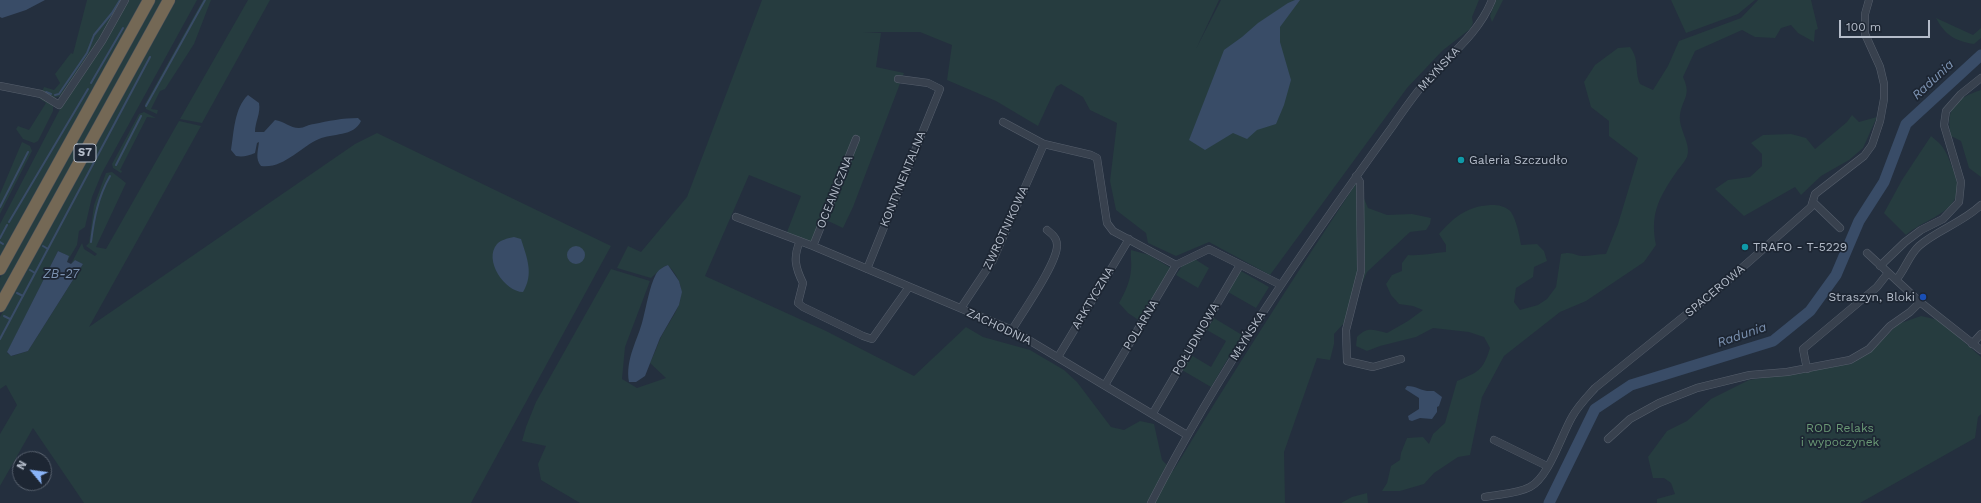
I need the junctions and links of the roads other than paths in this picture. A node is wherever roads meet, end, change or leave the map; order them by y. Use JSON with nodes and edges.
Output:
{"nodes":[{"id":1,"x":125,"y":0,"type":"edge"},
{"id":2,"x":149,"y":0,"type":"edge"},
{"id":3,"x":169,"y":0,"type":"edge"},
{"id":4,"x":1492,"y":0,"type":"edge"},
{"id":5,"x":1868,"y":0,"type":"edge"},
{"id":6,"x":1981,"y":78,"type":"edge"},
{"id":7,"x":898,"y":79,"type":"dead end"},
{"id":8,"x":0,"y":86,"type":"edge"},
{"id":9,"x":1003,"y":122,"type":"dead end"},
{"id":10,"x":856,"y":139,"type":"dead end"},
{"id":11,"x":1044,"y":144,"type":"junction"},
{"id":12,"x":1356,"y":176,"type":"junction"},
{"id":13,"x":1813,"y":202,"type":"junction"},
{"id":14,"x":1981,"y":205,"type":"edge"},
{"id":15,"x":736,"y":217,"type":"dead end"},
{"id":16,"x":1840,"y":228,"type":"dead end"},
{"id":17,"x":1047,"y":230,"type":"dead end"},
{"id":18,"x":1129,"y":239,"type":"junction"},
{"id":19,"x":800,"y":241,"type":"junction"},
{"id":20,"x":813,"y":246,"type":"junction"},
{"id":21,"x":1866,"y":253,"type":"dead end"},
{"id":22,"x":1176,"y":265,"type":"junction"},
{"id":23,"x":1240,"y":265,"type":"junction"},
{"id":24,"x":1880,"y":266,"type":"junction"},
{"id":25,"x":0,"y":269,"type":"edge"},
{"id":26,"x":866,"y":269,"type":"junction"},
{"id":27,"x":1888,"y":273,"type":"junction"},
{"id":28,"x":1896,"y":280,"type":"junction"},
{"id":29,"x":1281,"y":285,"type":"junction"},
{"id":30,"x":909,"y":287,"type":"junction"},
{"id":31,"x":1920,"y":302,"type":"junction"},
{"id":32,"x":0,"y":306,"type":"edge"},
{"id":33,"x":961,"y":308,"type":"junction"},
{"id":34,"x":1012,"y":330,"type":"junction"},
{"id":35,"x":1981,"y":334,"type":"edge"},
{"id":36,"x":1972,"y":344,"type":"junction"},
{"id":37,"x":1981,"y":350,"type":"edge"},
{"id":38,"x":1058,"y":357,"type":"junction"},
{"id":39,"x":1401,"y":359,"type":"dead end"},
{"id":40,"x":1807,"y":369,"type":"junction"},
{"id":41,"x":1105,"y":385,"type":"junction"},
{"id":42,"x":1153,"y":414,"type":"junction"},
{"id":43,"x":1187,"y":435,"type":"junction"},
{"id":44,"x":1608,"y":439,"type":"dead end"},
{"id":45,"x":1494,"y":440,"type":"dead end"},
{"id":46,"x":1548,"y":466,"type":"junction"},
{"id":47,"x":1485,"y":497,"type":"dead end"},
{"id":48,"x":1151,"y":503,"type":"edge"}],
"edges":[{"from":1,"to":8,"type":"street"},
{"from":2,"to":25,"type":"highway","number":"S7"},
{"from":3,"to":32,"type":"highway","number":"S7"},
{"from":4,"to":12,"type":"street","name":"MŁYŃSKA"},
{"from":5,"to":13,"type":"street","name":"SPACEROWA"},
{"from":6,"to":24,"type":"street"},
{"from":7,"to":26,"type":"street","name":"KONTYNENTALNA"},
{"from":9,"to":11,"type":"street"},
{"from":10,"to":20,"type":"street","name":"OCEANICZNA"},
{"from":11,"to":18,"type":"street"},
{"from":11,"to":33,"type":"street","name":"ZWROTNIKOWA"},
{"from":12,"to":29,"type":"street","name":"MŁYŃSKA"},
{"from":12,"to":39,"type":"street"},
{"from":13,"to":16,"type":"street"},
{"from":13,"to":46,"type":"street","name":"SPACEROWA"},
{"from":14,"to":28,"type":"street"},
{"from":15,"to":19,"type":"street","name":"ZACHODNIA"},
{"from":17,"to":34,"type":"street"},
{"from":18,"to":22,"type":"street"},
{"from":18,"to":38,"type":"street","name":"ARKTYCZNA"},
{"from":19,"to":20,"type":"street","name":"ZACHODNIA"},
{"from":19,"to":30,"type":"street"},
{"from":20,"to":26,"type":"street","name":"ZACHODNIA"},
{"from":21,"to":24,"type":"street"},
{"from":22,"to":23,"type":"street"},
{"from":22,"to":41,"type":"street","name":"POLARNA"},
{"from":23,"to":29,"type":"street"},
{"from":23,"to":42,"type":"street","name":"POŁUDNIOWA"},
{"from":24,"to":27,"type":"street"},
{"from":26,"to":30,"type":"street","name":"ZACHODNIA"},
{"from":27,"to":28,"type":"street"},
{"from":27,"to":40,"type":"street"},
{"from":28,"to":31,"type":"street"},
{"from":29,"to":43,"type":"street","name":"MŁYŃSKA"},
{"from":30,"to":33,"type":"street","name":"ZACHODNIA"},
{"from":31,"to":36,"type":"street"},
{"from":31,"to":40,"type":"street"},
{"from":33,"to":34,"type":"street","name":"ZACHODNIA"},
{"from":34,"to":38,"type":"street","name":"ZACHODNIA"},
{"from":35,"to":36,"type":"street"},
{"from":36,"to":37,"type":"street"},
{"from":38,"to":41,"type":"street","name":"ZACHODNIA"},
{"from":40,"to":44,"type":"street"},
{"from":41,"to":42,"type":"street","name":"ZACHODNIA"},
{"from":42,"to":43,"type":"street","name":"ZACHODNIA"},
{"from":43,"to":48,"type":"street","name":"MŁYŃSKA"},
{"from":45,"to":46,"type":"street"},
{"from":46,"to":47,"type":"street","name":"SPACEROWA"}]}
